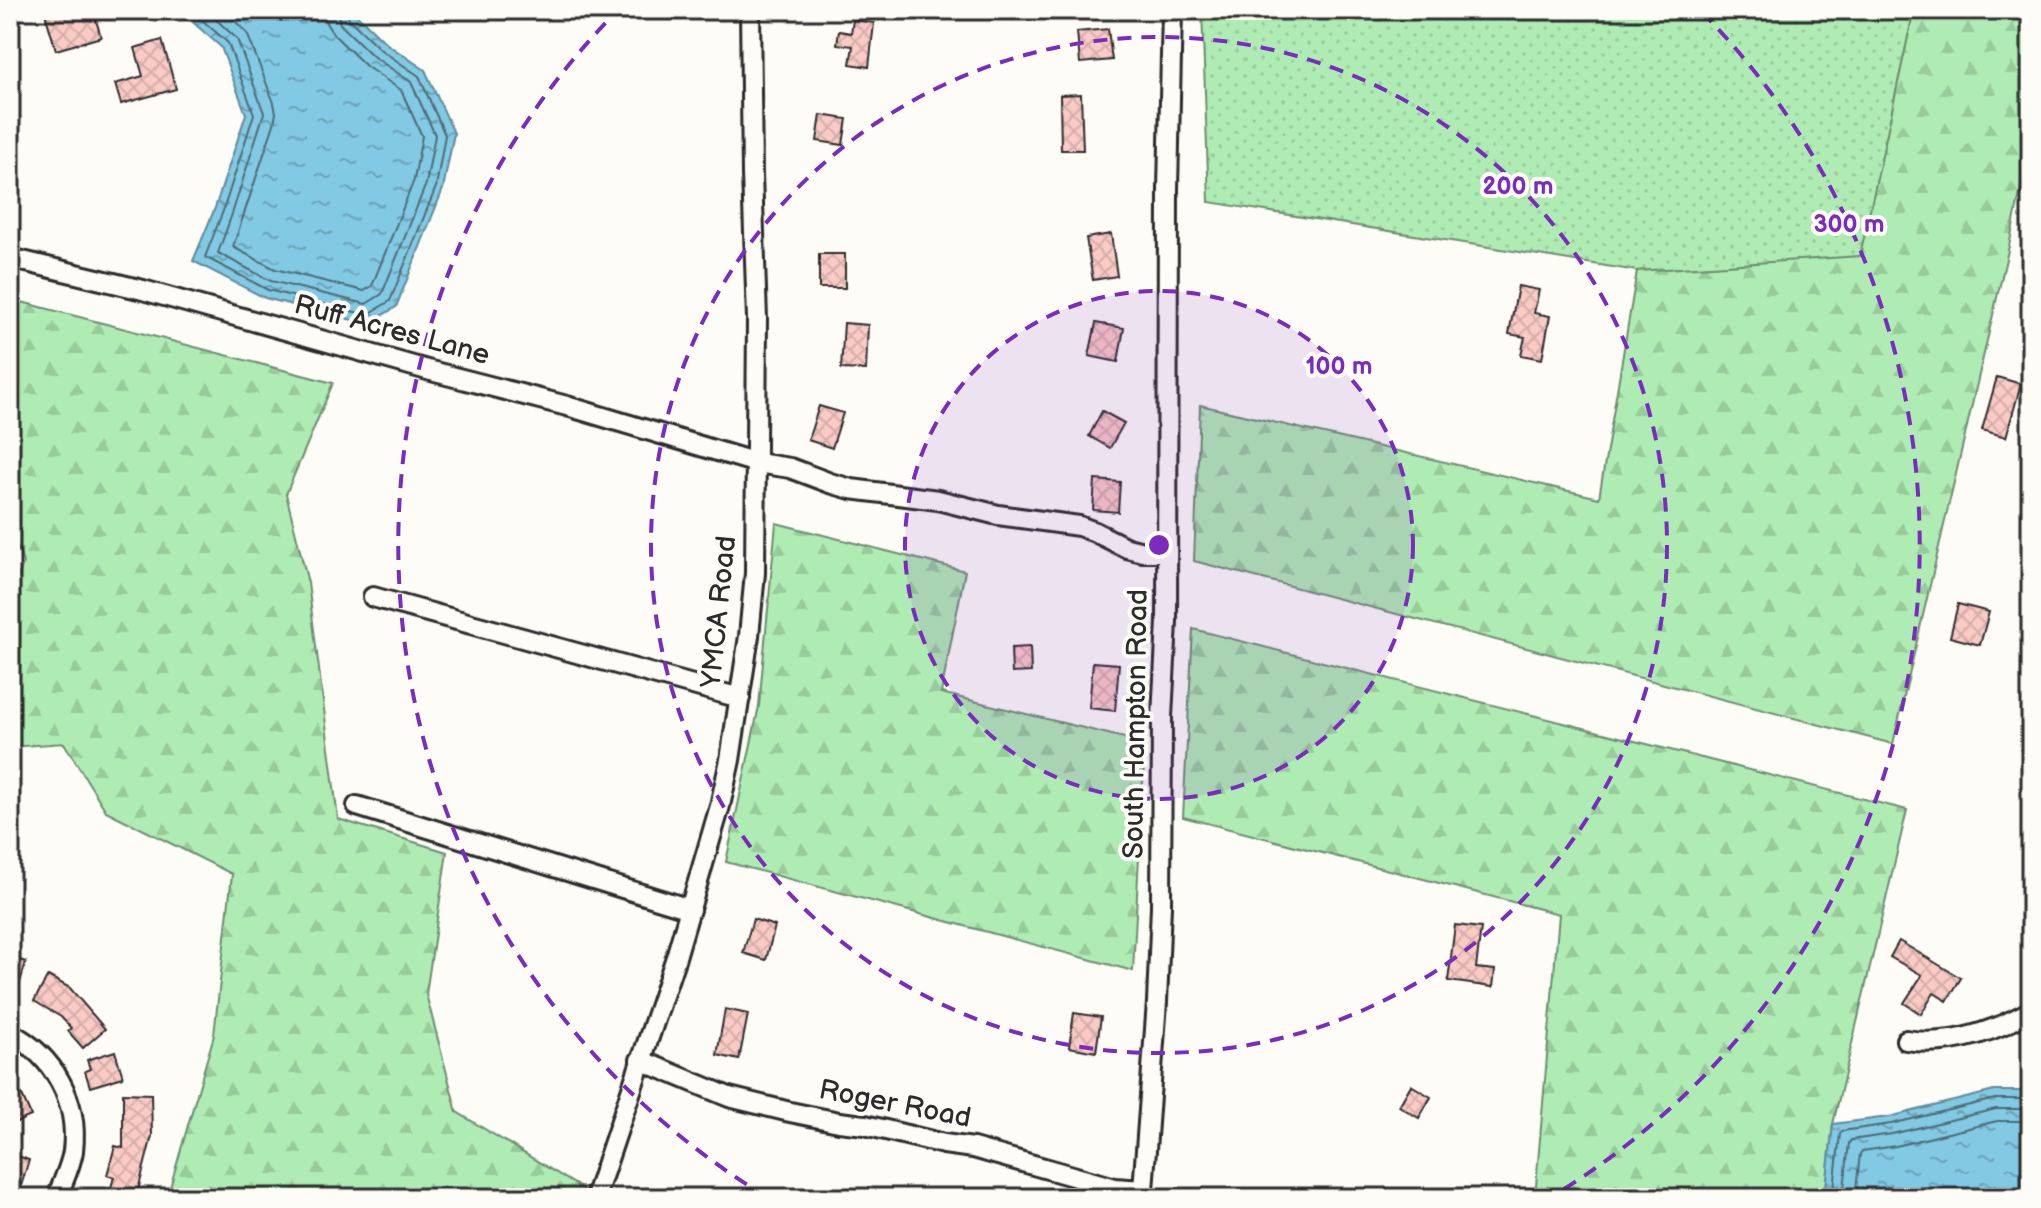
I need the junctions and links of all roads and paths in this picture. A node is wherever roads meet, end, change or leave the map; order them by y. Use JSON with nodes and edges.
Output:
{"nodes":[{"id":1,"x":750,"y":10,"type":"edge"},
{"id":2,"x":1172,"y":10,"type":"edge"},
{"id":3,"x":10,"y":258,"type":"edge"},
{"id":4,"x":757,"y":463,"type":"junction"},
{"id":5,"x":1166,"y":552,"type":"junction"},
{"id":6,"x":373,"y":597,"type":"dead end"},
{"id":7,"x":740,"y":698,"type":"junction"},
{"id":8,"x":357,"y":806,"type":"dead end"},
{"id":9,"x":690,"y":909,"type":"junction"},
{"id":10,"x":2031,"y":1011,"type":"edge"},
{"id":11,"x":10,"y":1033,"type":"edge"},
{"id":12,"x":1906,"y":1040,"type":"dead end"},
{"id":13,"x":640,"y":1060,"type":"junction"},
{"id":14,"x":1144,"y":1194,"type":"edge"},
{"id":15,"x":57,"y":1198,"type":"edge"},
{"id":16,"x":595,"y":1198,"type":"edge"}],
"edges":[{"from":1,"to":4,"type":"street","name":"YMCA Road"},
{"from":2,"to":5,"type":"street","name":"South Hampton Road"},
{"from":3,"to":4,"type":"street","name":"Ruff Acres Lane"},
{"from":4,"to":5,"type":"street","name":"Ruff Acres Lane"},
{"from":4,"to":7,"type":"street","name":"YMCA Road"},
{"from":5,"to":14,"type":"street","name":"South Hampton Road"},
{"from":6,"to":7,"type":"street"},
{"from":7,"to":9,"type":"street","name":"YMCA Road"},
{"from":8,"to":9,"type":"street"},
{"from":9,"to":13,"type":"street","name":"YMCA Road"},
{"from":10,"to":12,"type":"street"},
{"from":11,"to":15,"type":"street"},
{"from":13,"to":14,"type":"street","name":"Roger Road"},
{"from":13,"to":16,"type":"street","name":"YMCA Road"}]}
